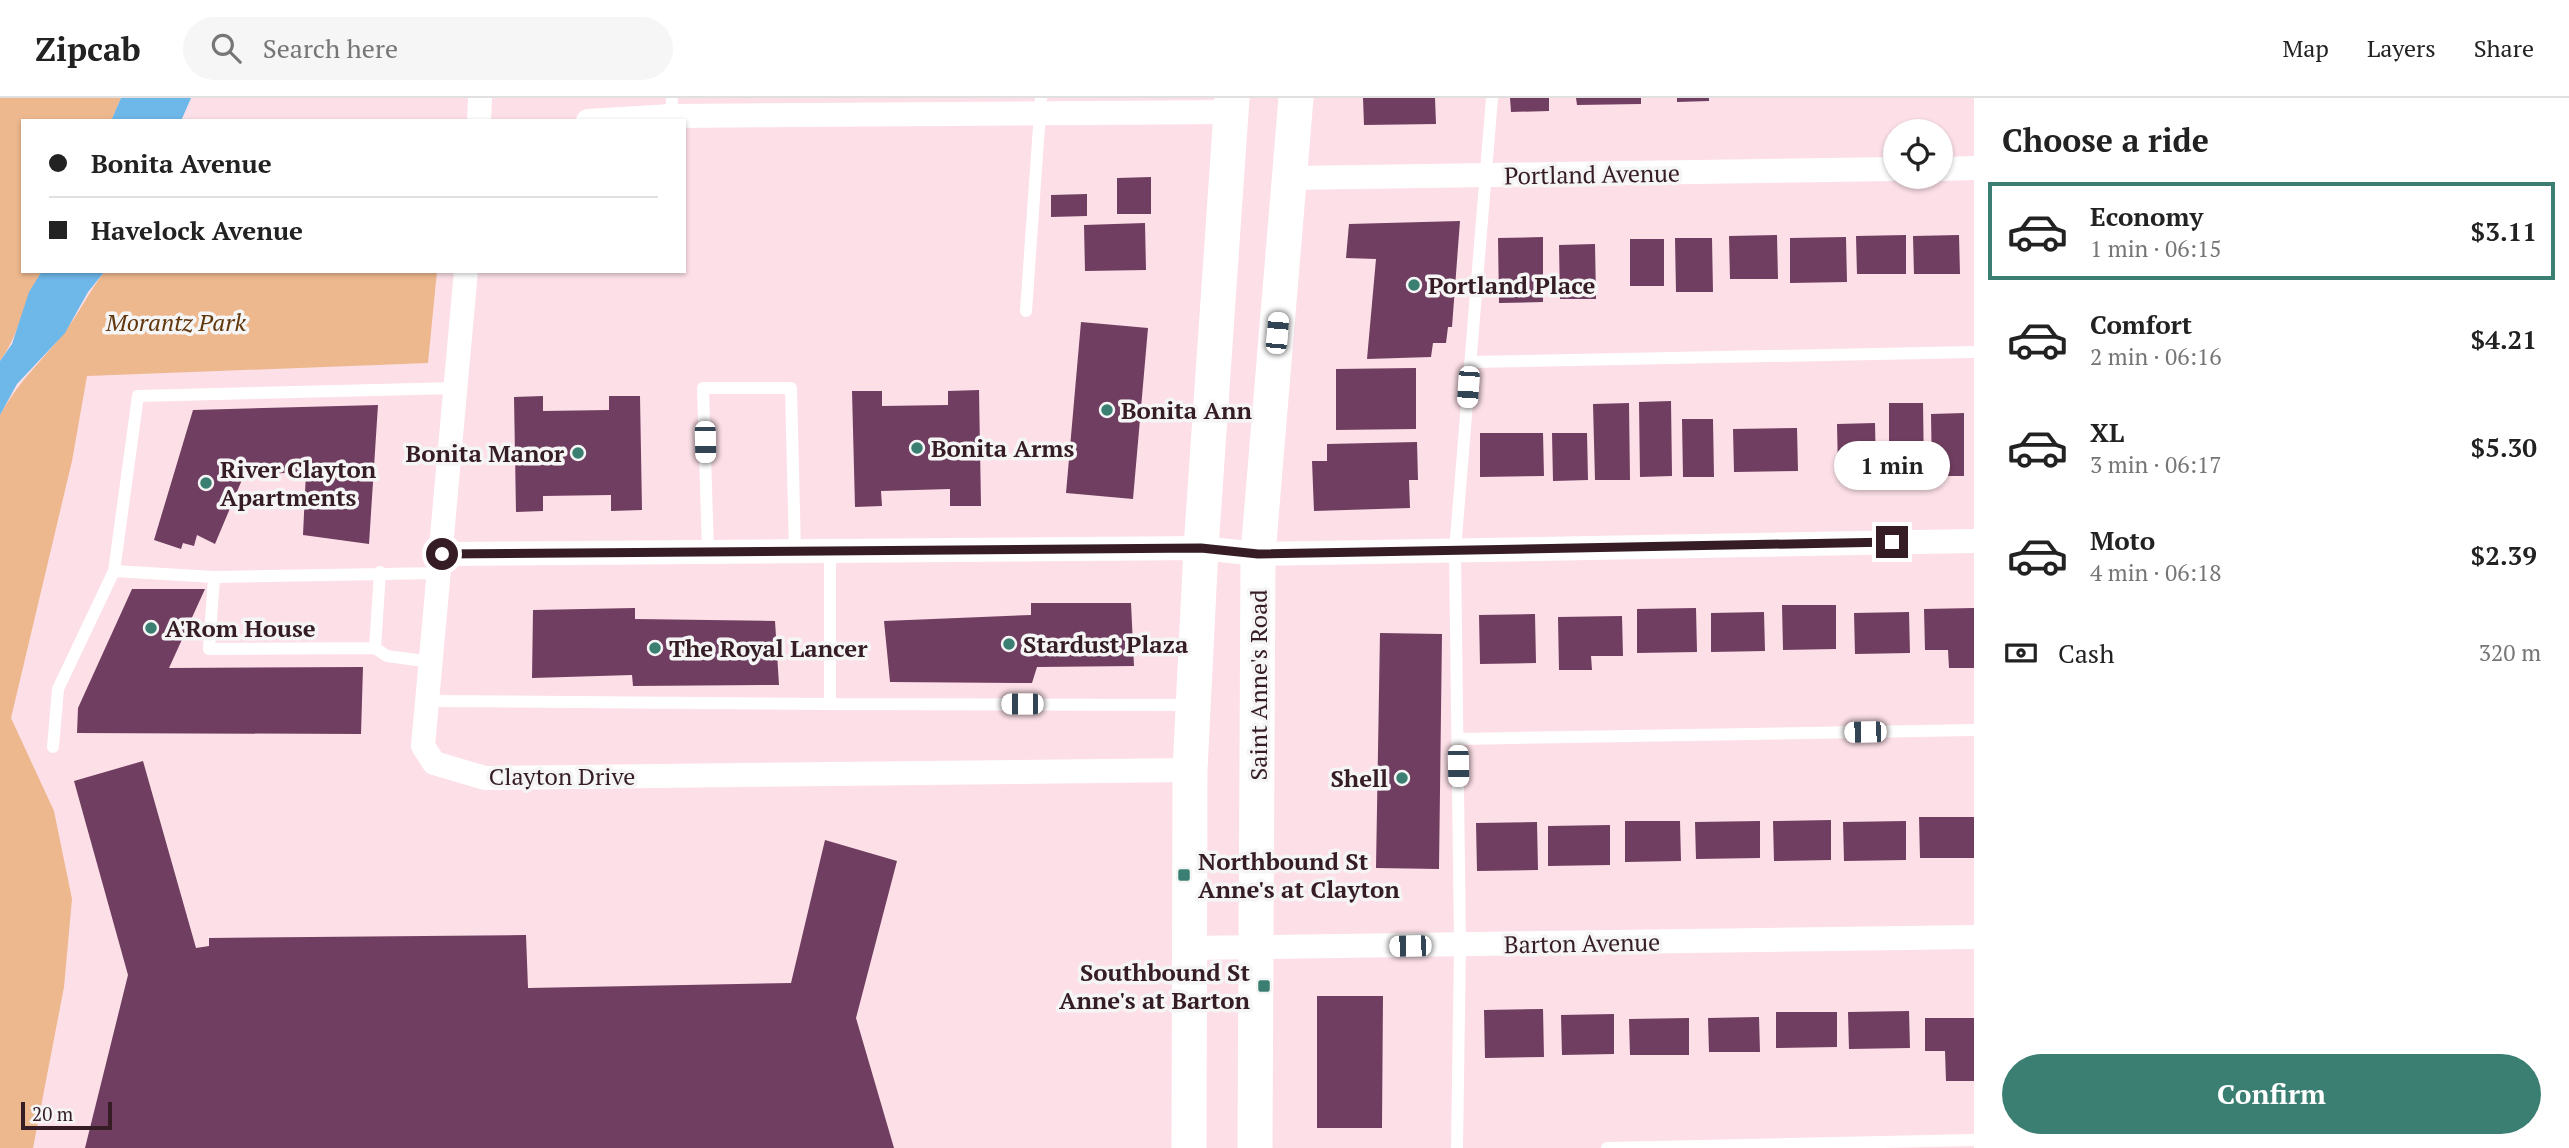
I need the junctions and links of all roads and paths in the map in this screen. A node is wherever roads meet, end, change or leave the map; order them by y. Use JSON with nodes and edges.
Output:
{"nodes":[{"id":1,"x":480,"y":98,"type":"edge"},
{"id":2,"x":1296,"y":98,"type":"edge"},
{"id":3,"x":1492,"y":98,"type":"edge"},
{"id":4,"x":1232,"y":105,"type":"edge"},
{"id":5,"x":671,"y":107,"type":"edge"},
{"id":6,"x":1040,"y":107,"type":"edge"},
{"id":7,"x":479,"y":119,"type":"edge"},
{"id":8,"x":600,"y":119,"type":"edge"},
{"id":9,"x":1974,"y":168,"type":"edge"},
{"id":10,"x":1883,"y":169,"type":"edge"},
{"id":11,"x":1953,"y":169,"type":"edge"},
{"id":12,"x":1485,"y":175,"type":"junction"},
{"id":13,"x":1290,"y":178,"type":"junction"},
{"id":14,"x":466,"y":273,"type":"edge"},
{"id":15,"x":1026,"y":311,"type":"dead end"},
{"id":16,"x":1974,"y":352,"type":"edge"},
{"id":17,"x":1470,"y":362,"type":"junction"},
{"id":18,"x":457,"y":388,"type":"junction"},
{"id":19,"x":1974,"y":541,"type":"edge"},
{"id":20,"x":1201,"y":548,"type":"junction"},
{"id":21,"x":1455,"y":550,"type":"junction"},
{"id":22,"x":830,"y":551,"type":"junction"},
{"id":23,"x":708,"y":552,"type":"junction"},
{"id":24,"x":795,"y":552,"type":"junction"},
{"id":25,"x":1258,"y":554,"type":"junction"},
{"id":26,"x":442,"y":564,"type":"junction"},
{"id":27,"x":114,"y":572,"type":"junction"},
{"id":28,"x":380,"y":572,"type":"junction"},
{"id":29,"x":214,"y":577,"type":"junction"},
{"id":30,"x":375,"y":648,"type":"junction"},
{"id":31,"x":432,"y":662,"type":"junction"},
{"id":32,"x":428,"y":701,"type":"junction"},
{"id":33,"x":830,"y":704,"type":"junction"},
{"id":34,"x":1194,"y":705,"type":"junction"},
{"id":35,"x":1974,"y":730,"type":"edge"},
{"id":36,"x":1458,"y":739,"type":"junction"},
{"id":37,"x":53,"y":747,"type":"dead end"},
{"id":38,"x":1190,"y":770,"type":"junction"},
{"id":39,"x":1974,"y":937,"type":"edge"},
{"id":40,"x":1460,"y":945,"type":"junction"},
{"id":41,"x":1191,"y":948,"type":"junction"},
{"id":42,"x":1256,"y":948,"type":"junction"},
{"id":43,"x":1974,"y":1140,"type":"edge"},
{"id":44,"x":1189,"y":1148,"type":"edge"},
{"id":45,"x":1255,"y":1148,"type":"edge"},
{"id":46,"x":1457,"y":1148,"type":"edge"},
{"id":47,"x":1607,"y":1148,"type":"edge"}],
"edges":[{"from":1,"to":7,"type":"street"},
{"from":2,"to":13,"type":"main road","name":"Saint Anne's Road"},
{"from":3,"to":12,"type":"lane"},
{"from":4,"to":6,"type":"street"},
{"from":4,"to":20,"type":"main road"},
{"from":5,"to":6,"type":"street"},
{"from":5,"to":8,"type":"street"},
{"from":6,"to":15,"type":"lane"},
{"from":9,"to":11,"type":"street"},
{"from":10,"to":12,"type":"street","name":"Portland Avenue"},
{"from":12,"to":13,"type":"street","name":"Portland Avenue"},
{"from":12,"to":17,"type":"lane"},
{"from":13,"to":25,"type":"main road","name":"Saint Anne's Road"},
{"from":14,"to":18,"type":"street","name":"Clayton Drive"},
{"from":16,"to":17,"type":"lane"},
{"from":17,"to":21,"type":"lane"},
{"from":18,"to":26,"type":"street","name":"Clayton Drive"},
{"from":18,"to":27,"type":"lane"},
{"from":19,"to":21,"type":"street"},
{"from":20,"to":22,"type":"street"},
{"from":20,"to":25,"type":"street"},
{"from":20,"to":34,"type":"main road"},
{"from":21,"to":25,"type":"street"},
{"from":21,"to":36,"type":"lane"},
{"from":22,"to":24,"type":"street"},
{"from":22,"to":33,"type":"lane"},
{"from":23,"to":24,"type":"street"},
{"from":23,"to":24,"type":"lane"},
{"from":23,"to":26,"type":"street"},
{"from":25,"to":42,"type":"main road","name":"Saint Anne's Road"},
{"from":26,"to":28,"type":"lane"},
{"from":26,"to":31,"type":"street","name":"Clayton Drive"},
{"from":27,"to":29,"type":"lane"},
{"from":27,"to":37,"type":"lane"},
{"from":28,"to":29,"type":"lane"},
{"from":28,"to":30,"type":"lane"},
{"from":29,"to":30,"type":"lane"},
{"from":30,"to":31,"type":"lane"},
{"from":31,"to":32,"type":"street","name":"Clayton Drive"},
{"from":32,"to":33,"type":"lane"},
{"from":32,"to":38,"type":"street","name":"Clayton Drive"},
{"from":33,"to":34,"type":"lane"},
{"from":34,"to":38,"type":"main road"},
{"from":35,"to":36,"type":"lane"},
{"from":36,"to":40,"type":"lane"},
{"from":38,"to":41,"type":"main road"},
{"from":39,"to":40,"type":"street","name":"Barton Avenue"},
{"from":40,"to":42,"type":"street","name":"Barton Avenue"},
{"from":40,"to":46,"type":"lane"},
{"from":41,"to":42,"type":"street","name":"Barton Avenue"},
{"from":41,"to":44,"type":"main road"},
{"from":42,"to":45,"type":"main road","name":"Saint Anne's Road"},
{"from":43,"to":47,"type":"lane"}]}
